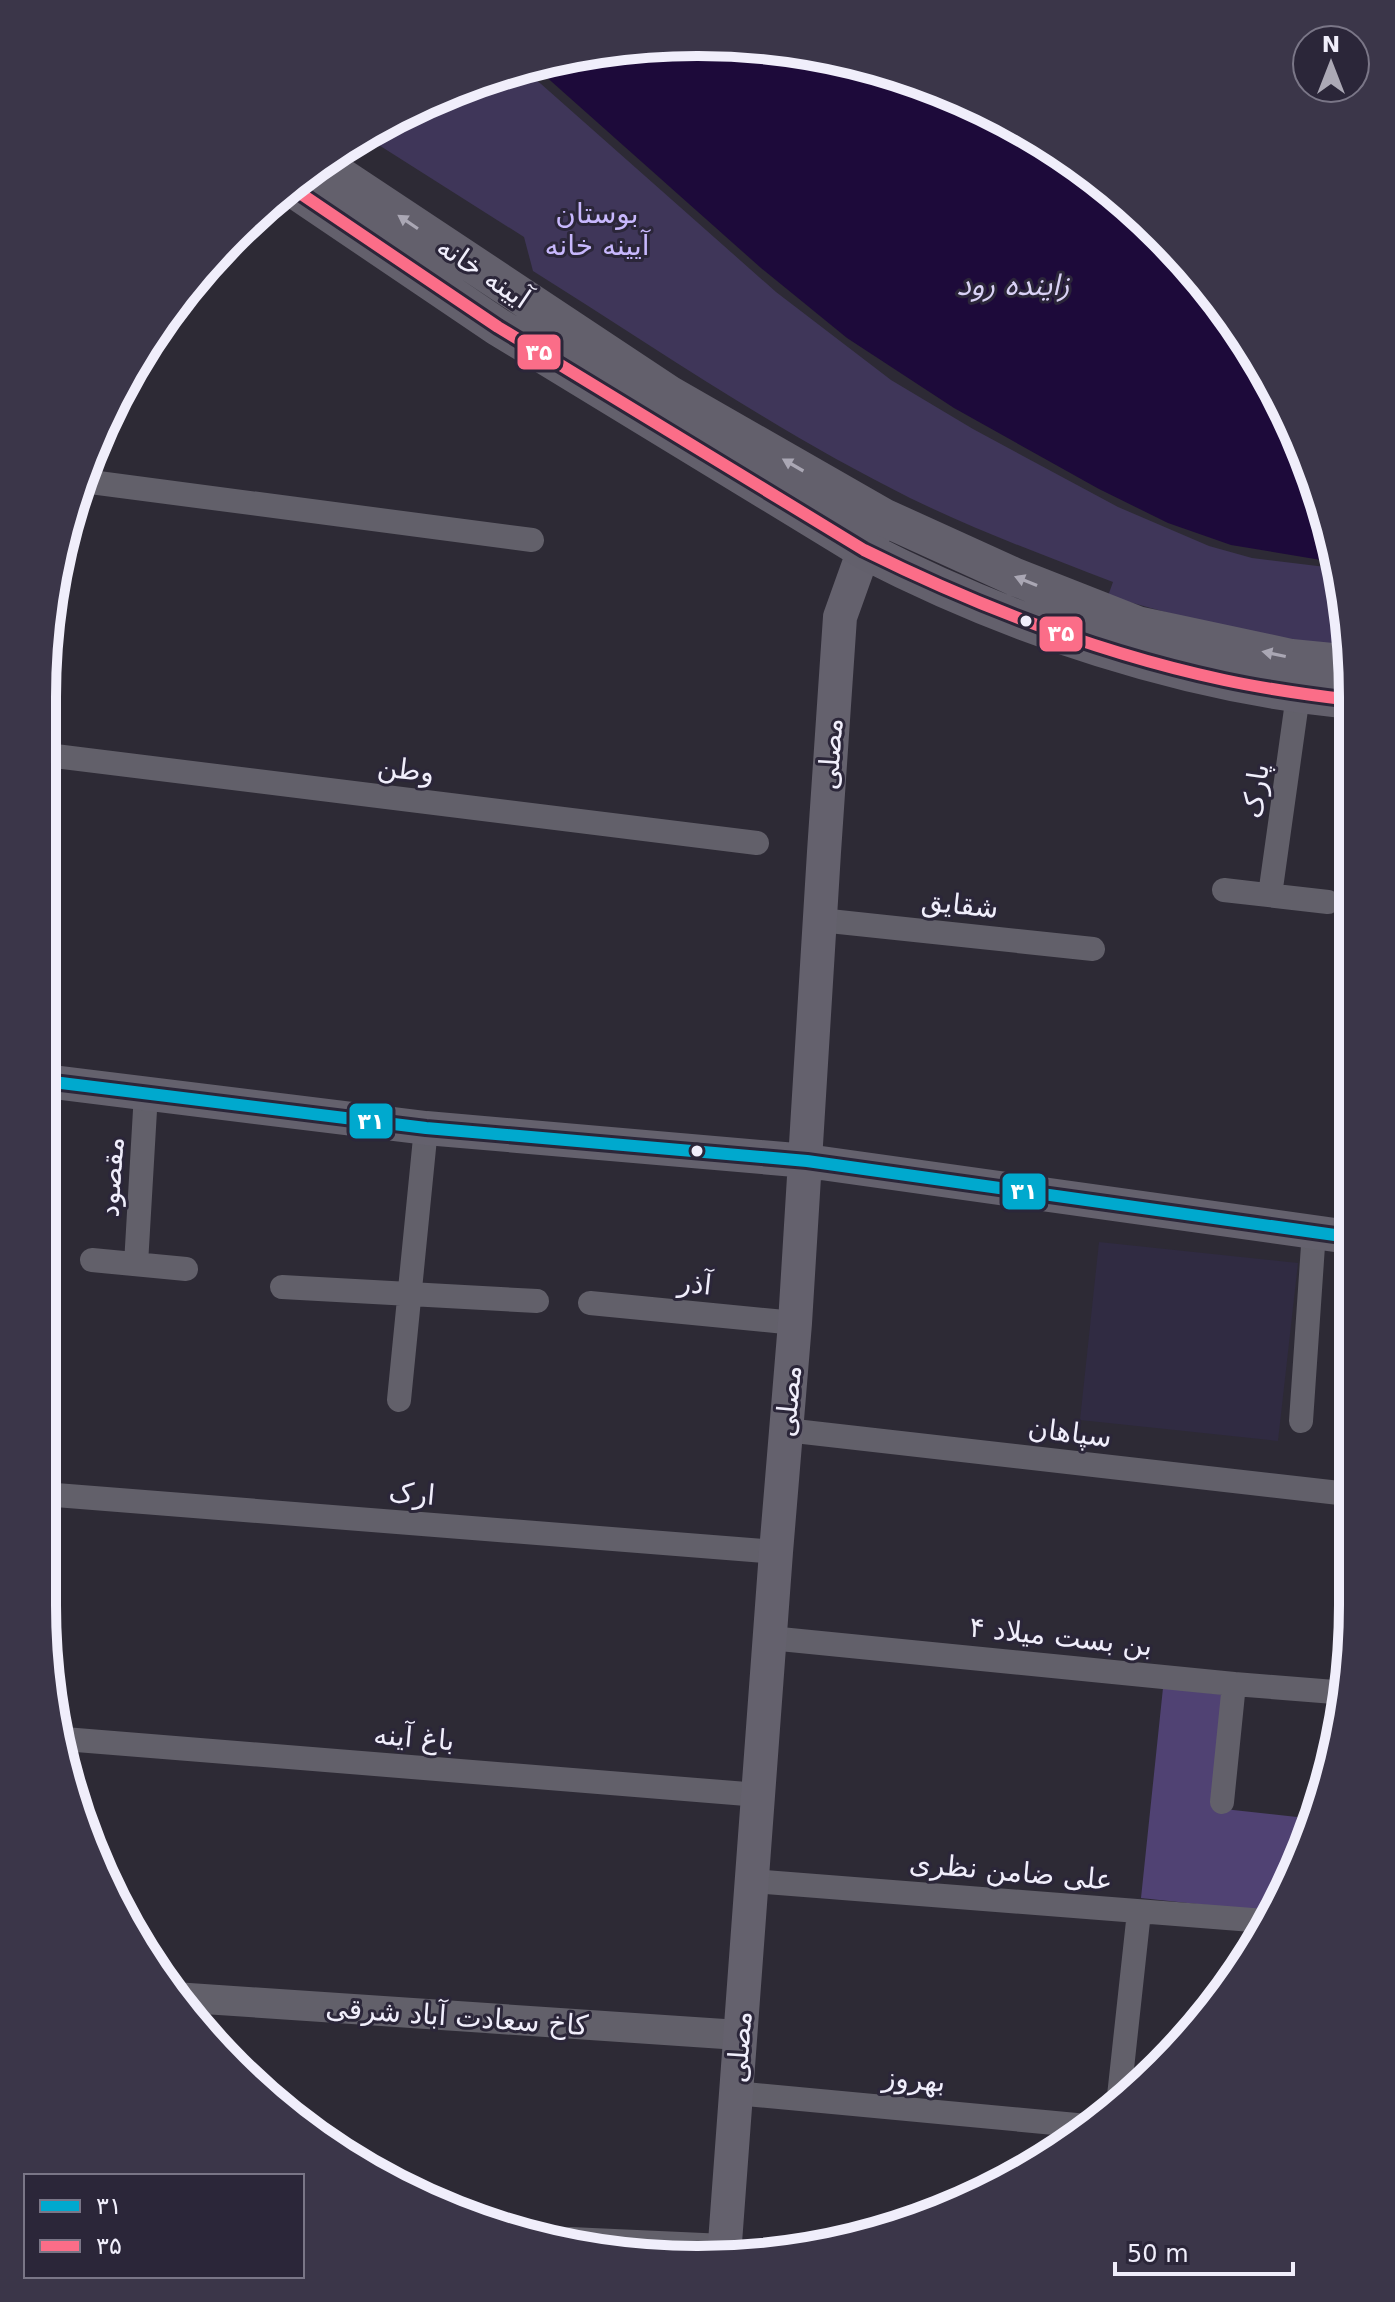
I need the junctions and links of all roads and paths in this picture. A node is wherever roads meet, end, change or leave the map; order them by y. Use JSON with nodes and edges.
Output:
{"nodes":[{"id":1,"x":332,"y":171,"type":"edge"},
{"id":2,"x":301,"y":194,"type":"edge"},
{"id":3,"x":93,"y":482,"type":"edge"},
{"id":4,"x":883,"y":517,"type":"junction"},
{"id":5,"x":532,"y":540,"type":"dead end"},
{"id":6,"x":864,"y":550,"type":"junction"},
{"id":7,"x":1338,"y":663,"type":"edge"},
{"id":8,"x":1298,"y":695,"type":"junction"},
{"id":9,"x":1339,"y":699,"type":"edge"},
{"id":10,"x":56,"y":756,"type":"edge"},
{"id":11,"x":757,"y":843,"type":"dead end"},
{"id":12,"x":1224,"y":890,"type":"dead end"},
{"id":13,"x":1270,"y":895,"type":"junction"},
{"id":14,"x":1328,"y":902,"type":"dead end"},
{"id":15,"x":820,"y":920,"type":"junction"},
{"id":16,"x":1093,"y":949,"type":"dead end"},
{"id":17,"x":56,"y":1082,"type":"edge"},
{"id":18,"x":146,"y":1093,"type":"junction"},
{"id":19,"x":426,"y":1128,"type":"junction"},
{"id":20,"x":807,"y":1161,"type":"junction"},
{"id":21,"x":1314,"y":1231,"type":"junction"},
{"id":22,"x":1339,"y":1235,"type":"edge"},
{"id":23,"x":92,"y":1260,"type":"dead end"},
{"id":24,"x":136,"y":1264,"type":"junction"},
{"id":25,"x":186,"y":1269,"type":"dead end"},
{"id":26,"x":282,"y":1287,"type":"dead end"},
{"id":27,"x":409,"y":1295,"type":"junction"},
{"id":28,"x":537,"y":1301,"type":"dead end"},
{"id":29,"x":590,"y":1303,"type":"dead end"},
{"id":30,"x":795,"y":1323,"type":"junction"},
{"id":31,"x":399,"y":1400,"type":"dead end"},
{"id":32,"x":1301,"y":1421,"type":"dead end"},
{"id":33,"x":786,"y":1430,"type":"junction"},
{"id":34,"x":1339,"y":1493,"type":"edge"},
{"id":35,"x":56,"y":1495,"type":"edge"},
{"id":36,"x":776,"y":1552,"type":"junction"},
{"id":37,"x":770,"y":1638,"type":"junction"},
{"id":38,"x":1234,"y":1684,"type":"junction"},
{"id":39,"x":1333,"y":1692,"type":"edge"},
{"id":40,"x":70,"y":1740,"type":"edge"},
{"id":41,"x":759,"y":1795,"type":"junction"},
{"id":42,"x":1222,"y":1802,"type":"dead end"},
{"id":43,"x":752,"y":1881,"type":"junction"},
{"id":44,"x":1139,"y":1912,"type":"junction"},
{"id":45,"x":1256,"y":1920,"type":"edge"},
{"id":46,"x":192,"y":1998,"type":"edge"},
{"id":47,"x":739,"y":2035,"type":"junction"},
{"id":48,"x":1120,"y":2087,"type":"edge"},
{"id":49,"x":735,"y":2093,"type":"junction"},
{"id":50,"x":1072,"y":2125,"type":"edge"},
{"id":51,"x":724,"y":2245,"type":"edge"}],
"edges":[{"from":4,"to":1,"type":"main road","name":"آیینه خانه","one_way":true},
{"from":2,"to":6,"type":"main road","name":"آیینه خانه"},
{"from":3,"to":5,"type":"street"},
{"from":4,"to":6,"type":"main road","name":"مصلی"},
{"from":7,"to":4,"type":"main road","name":"آیینه خانه","one_way":true},
{"from":6,"to":8,"type":"main road","name":"آیینه خانه"},
{"from":6,"to":15,"type":"main road","name":"مصلی"},
{"from":8,"to":9,"type":"main road","name":"آیینه خانه"},
{"from":8,"to":13,"type":"street","name":"پارک"},
{"from":10,"to":11,"type":"street","name":"وطن"},
{"from":12,"to":13,"type":"street"},
{"from":13,"to":14,"type":"street"},
{"from":15,"to":16,"type":"street","name":"شقایق"},
{"from":15,"to":20,"type":"main road","name":"مصلی"},
{"from":17,"to":18,"type":"main road"},
{"from":18,"to":19,"type":"main road"},
{"from":18,"to":24,"type":"street","name":"مقصود"},
{"from":19,"to":20,"type":"main road"},
{"from":19,"to":27,"type":"street"},
{"from":20,"to":21,"type":"main road"},
{"from":20,"to":30,"type":"main road","name":"مصلی"},
{"from":21,"to":22,"type":"main road"},
{"from":21,"to":32,"type":"street"},
{"from":23,"to":24,"type":"street"},
{"from":24,"to":25,"type":"street"},
{"from":26,"to":27,"type":"street"},
{"from":27,"to":28,"type":"street"},
{"from":27,"to":31,"type":"street"},
{"from":29,"to":30,"type":"street","name":"آذر"},
{"from":30,"to":33,"type":"main road","name":"مصلی"},
{"from":33,"to":34,"type":"street","name":"سپاهان"},
{"from":33,"to":36,"type":"main road","name":"مصلی"},
{"from":35,"to":36,"type":"street","name":"ارک"},
{"from":36,"to":37,"type":"main road","name":"مصلی"},
{"from":37,"to":38,"type":"street","name":"بن بست میلاد ۴"},
{"from":37,"to":41,"type":"main road","name":"مصلی"},
{"from":38,"to":39,"type":"street","name":"بن بست میلاد ۴"},
{"from":38,"to":42,"type":"street"},
{"from":40,"to":41,"type":"street","name":"باغ آینه"},
{"from":41,"to":43,"type":"main road","name":"مصلی"},
{"from":43,"to":44,"type":"street","name":"علی ضامن نظری"},
{"from":43,"to":47,"type":"main road","name":"مصلی"},
{"from":44,"to":45,"type":"street","name":"علی ضامن نظری"},
{"from":44,"to":48,"type":"street"},
{"from":46,"to":47,"type":"street","name":"کاخ سعادت آباد شرقی"},
{"from":47,"to":49,"type":"main road","name":"مصلی"},
{"from":49,"to":50,"type":"street","name":"بهروز"},
{"from":49,"to":51,"type":"main road","name":"مصلی"}]}
